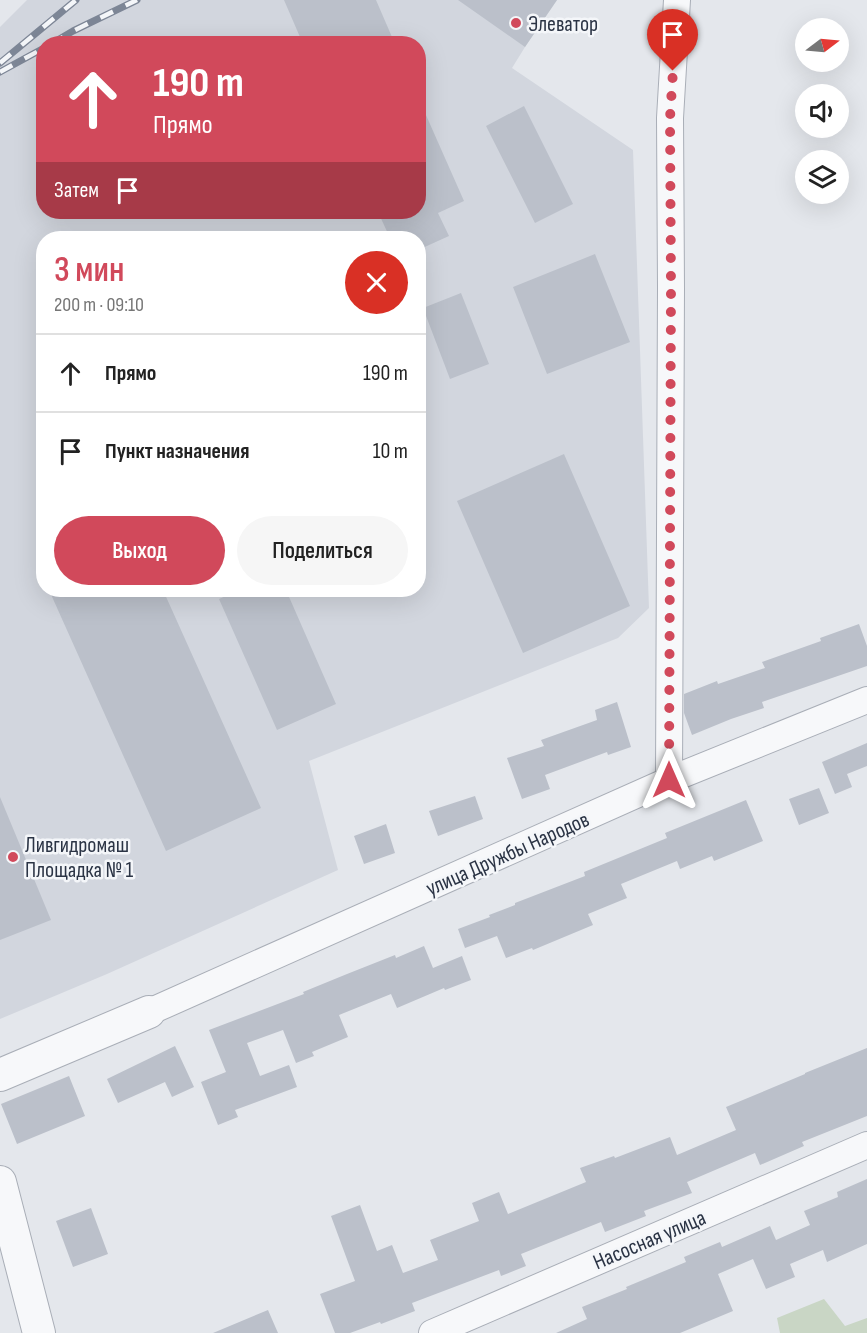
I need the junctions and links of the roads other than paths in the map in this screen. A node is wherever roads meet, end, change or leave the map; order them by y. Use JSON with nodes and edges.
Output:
{"nodes":[{"id":1,"x":677,"y":0,"type":"edge"},
{"id":2,"x":867,"y":700,"type":"edge"},
{"id":3,"x":669,"y":780,"type":"junction"},
{"id":4,"x":149,"y":1012,"type":"joint"},
{"id":5,"x":4,"y":1075,"type":"edge"},
{"id":6,"x":867,"y":1145,"type":"edge"},
{"id":7,"x":0,"y":1182,"type":"edge"},
{"id":8,"x":39,"y":1333,"type":"edge"},
{"id":9,"x":432,"y":1333,"type":"edge"}],
"edges":[{"from":1,"to":3,"type":"street"},
{"from":2,"to":3,"type":"street","name":"улица Дружбы Народов"},
{"from":3,"to":4,"type":"street","name":"улица Дружбы Народов"},
{"from":4,"to":5,"type":"street"},
{"from":6,"to":9,"type":"street","name":"Насосная улица"},
{"from":7,"to":8,"type":"street"}]}
